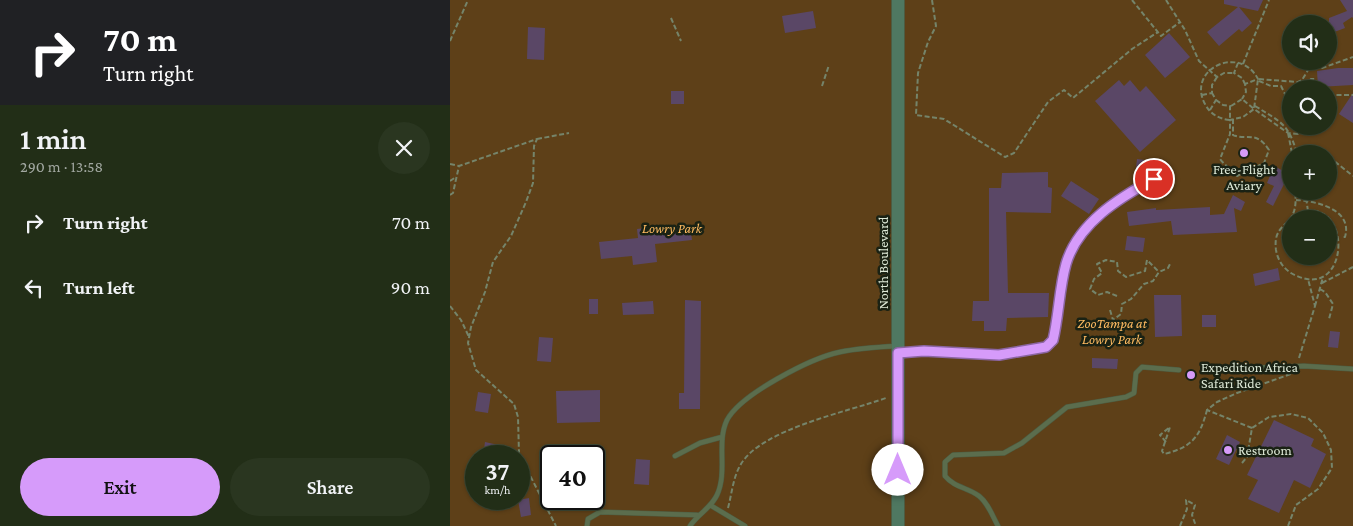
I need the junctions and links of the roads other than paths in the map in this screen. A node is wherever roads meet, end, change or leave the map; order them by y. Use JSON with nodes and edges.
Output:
{"nodes":[{"id":1,"x":898,"y":0,"type":"edge"},
{"id":2,"x":1154,"y":179,"type":"dead end"},
{"id":3,"x":898,"y":349,"type":"junction"},
{"id":4,"x":1353,"y":369,"type":"edge"},
{"id":5,"x":1179,"y":370,"type":"dead end"},
{"id":6,"x":1206,"y":370,"type":"dead end"},
{"id":7,"x":722,"y":437,"type":"junction"},
{"id":8,"x":675,"y":456,"type":"dead end"},
{"id":9,"x":710,"y":505,"type":"junction"},
{"id":10,"x":697,"y":515,"type":"junction"},
{"id":11,"x":587,"y":526,"type":"edge"},
{"id":12,"x":690,"y":526,"type":"edge"},
{"id":13,"x":744,"y":526,"type":"edge"},
{"id":14,"x":898,"y":526,"type":"edge"},
{"id":15,"x":998,"y":526,"type":"edge"}],
"edges":[{"from":1,"to":3,"type":"street","name":"North Boulevard"},
{"from":2,"to":3,"type":"lane"},
{"from":3,"to":7,"type":"lane"},
{"from":3,"to":14,"type":"street","name":"North Boulevard"},
{"from":4,"to":6,"type":"lane"},
{"from":5,"to":15,"type":"lane"},
{"from":7,"to":8,"type":"lane"},
{"from":7,"to":9,"type":"lane"},
{"from":9,"to":10,"type":"lane"},
{"from":9,"to":13,"type":"lane"},
{"from":10,"to":11,"type":"lane"},
{"from":10,"to":12,"type":"lane"}]}
